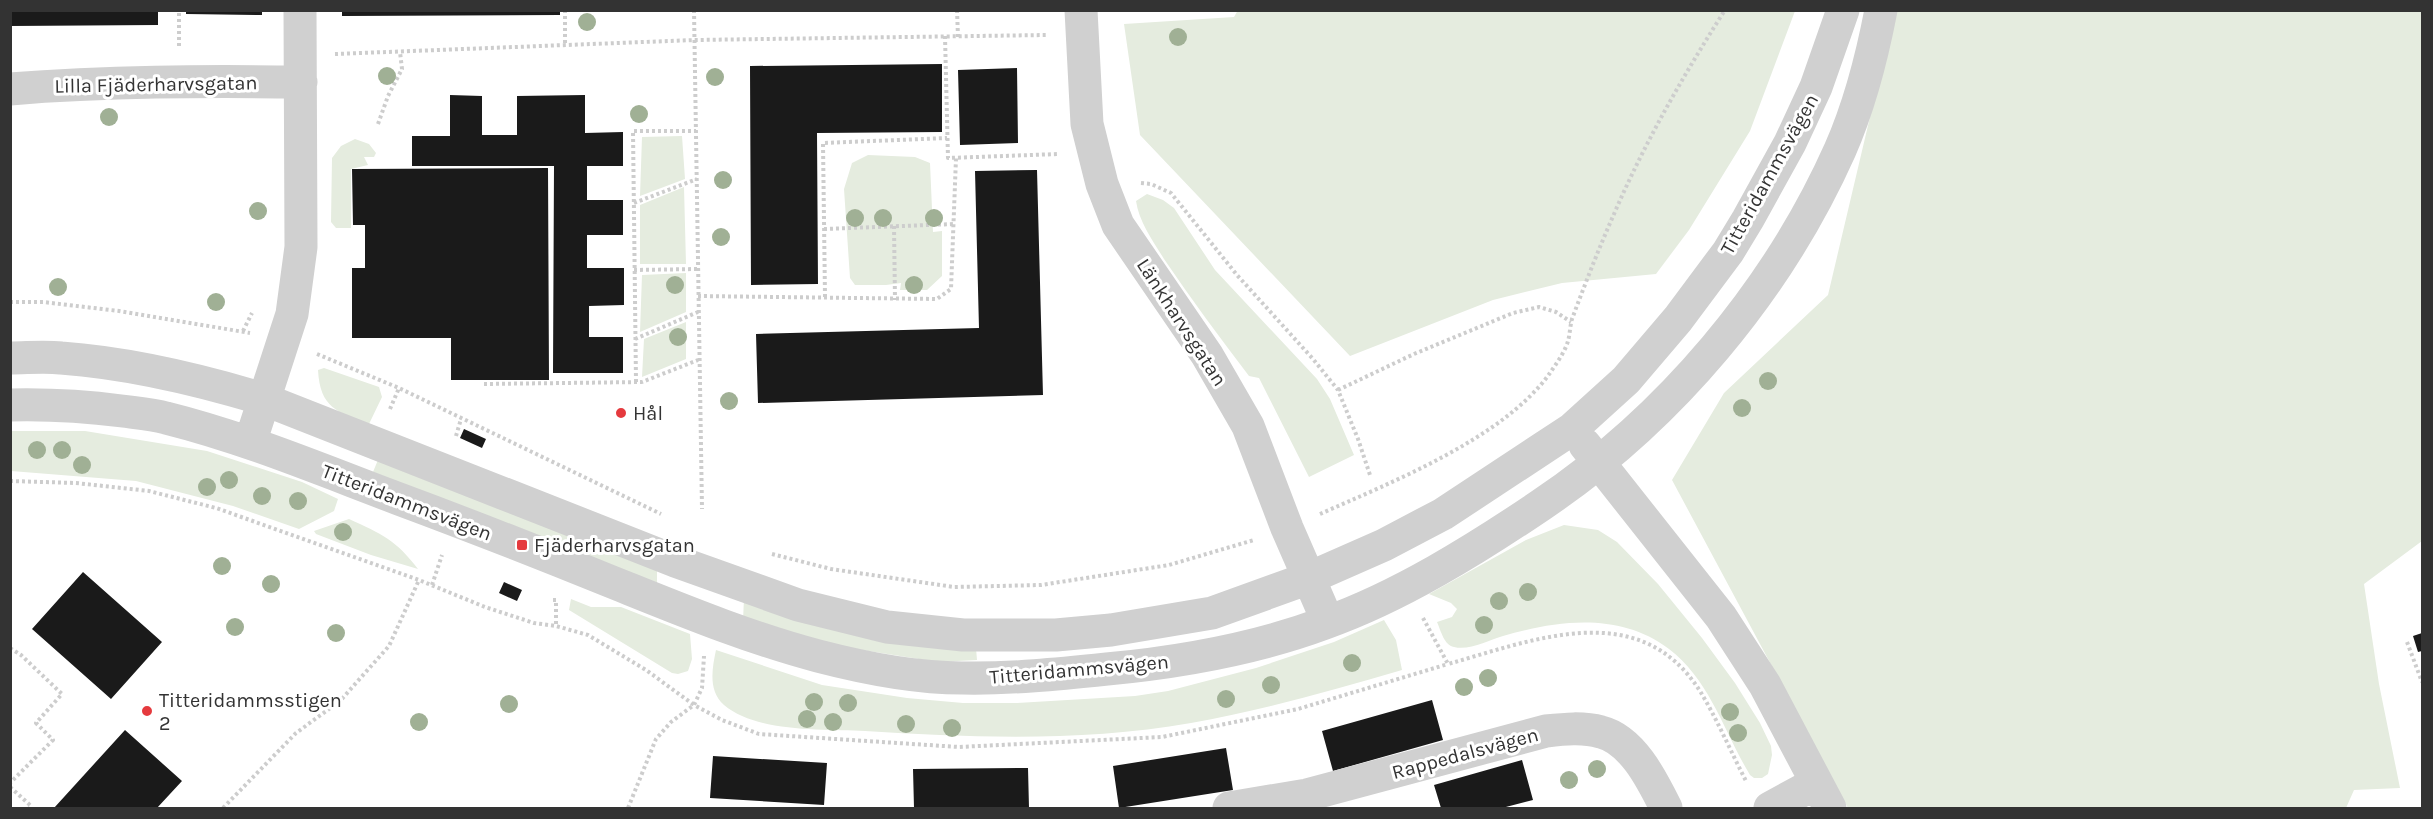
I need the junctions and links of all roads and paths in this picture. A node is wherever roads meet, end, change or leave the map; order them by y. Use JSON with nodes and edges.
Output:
{"nodes":[{"id":1,"x":179,"y":10,"type":"edge"},
{"id":2,"x":300,"y":10,"type":"edge"},
{"id":3,"x":565,"y":10,"type":"edge"},
{"id":4,"x":694,"y":10,"type":"edge"},
{"id":5,"x":957,"y":10,"type":"edge"},
{"id":6,"x":1725,"y":10,"type":"edge"},
{"id":7,"x":1843,"y":10,"type":"edge"},
{"id":8,"x":1881,"y":10,"type":"edge"},
{"id":9,"x":1081,"y":23,"type":"edge"},
{"id":10,"x":945,"y":36,"type":"junction"},
{"id":11,"x":958,"y":37,"type":"junction"},
{"id":12,"x":695,"y":40,"type":"junction"},
{"id":13,"x":565,"y":46,"type":"junction"},
{"id":14,"x":400,"y":52,"type":"junction"},
{"id":15,"x":179,"y":54,"type":"dead end"},
{"id":16,"x":301,"y":68,"type":"junction"},
{"id":17,"x":10,"y":89,"type":"edge"},
{"id":18,"x":378,"y":124,"type":"dead end"},
{"id":19,"x":696,"y":131,"type":"junction"},
{"id":20,"x":947,"y":138,"type":"junction"},
{"id":21,"x":1069,"y":154,"type":"dead end"},
{"id":22,"x":956,"y":158,"type":"junction"},
{"id":23,"x":697,"y":179,"type":"junction"},
{"id":24,"x":1102,"y":184,"type":"junction"},
{"id":25,"x":634,"y":203,"type":"junction"},
{"id":26,"x":954,"y":224,"type":"junction"},
{"id":27,"x":894,"y":226,"type":"junction"},
{"id":28,"x":824,"y":229,"type":"junction"},
{"id":29,"x":698,"y":269,"type":"junction"},
{"id":30,"x":634,"y":270,"type":"junction"},
{"id":31,"x":698,"y":296,"type":"junction"},
{"id":32,"x":825,"y":297,"type":"junction"},
{"id":33,"x":895,"y":300,"type":"junction"},
{"id":34,"x":10,"y":303,"type":"edge"},
{"id":35,"x":255,"y":303,"type":"dead end"},
{"id":36,"x":698,"y":312,"type":"junction"},
{"id":37,"x":1571,"y":322,"type":"junction"},
{"id":38,"x":243,"y":331,"type":"junction"},
{"id":39,"x":635,"y":339,"type":"junction"},
{"id":40,"x":283,"y":342,"type":"junction"},
{"id":41,"x":10,"y":358,"type":"edge"},
{"id":42,"x":698,"y":360,"type":"junction"},
{"id":43,"x":636,"y":382,"type":"junction"},
{"id":44,"x":484,"y":384,"type":"dead end"},
{"id":45,"x":1338,"y":390,"type":"junction"},
{"id":46,"x":263,"y":399,"type":"junction"},
{"id":47,"x":10,"y":405,"type":"edge"},
{"id":48,"x":461,"y":418,"type":"junction"},
{"id":49,"x":1572,"y":429,"type":"junction"},
{"id":50,"x":250,"y":443,"type":"junction"},
{"id":51,"x":454,"y":443,"type":"dead end"},
{"id":52,"x":1600,"y":463,"type":"junction"},
{"id":53,"x":1370,"y":475,"type":"dead end"},
{"id":54,"x":702,"y":509,"type":"dead end"},
{"id":55,"x":663,"y":514,"type":"dead end"},
{"id":56,"x":1287,"y":528,"type":"junction"},
{"id":57,"x":767,"y":553,"type":"dead end"},
{"id":58,"x":442,"y":555,"type":"dead end"},
{"id":59,"x":1309,"y":578,"type":"junction"},
{"id":60,"x":419,"y":580,"type":"dead end"},
{"id":61,"x":432,"y":585,"type":"dead end"},
{"id":62,"x":1422,"y":617,"type":"dead end"},
{"id":63,"x":1328,"y":622,"type":"junction"},
{"id":64,"x":2407,"y":642,"type":"dead end"},
{"id":65,"x":704,"y":646,"type":"dead end"},
{"id":66,"x":10,"y":648,"type":"edge"},
{"id":67,"x":2422,"y":682,"type":"edge"},
{"id":68,"x":10,"y":785,"type":"edge"},
{"id":69,"x":1823,"y":796,"type":"edge"},
{"id":70,"x":1760,"y":799,"type":"edge"},
{"id":71,"x":29,"y":808,"type":"edge"},
{"id":72,"x":223,"y":808,"type":"edge"},
{"id":73,"x":628,"y":808,"type":"edge"},
{"id":74,"x":1229,"y":808,"type":"edge"},
{"id":75,"x":1666,"y":808,"type":"edge"}],
"edges":[{"from":1,"to":15,"type":"path"},
{"from":2,"to":16,"type":"street"},
{"from":3,"to":13,"type":"path"},
{"from":4,"to":12,"type":"path"},
{"from":5,"to":11,"type":"path"},
{"from":6,"to":37,"type":"path"},
{"from":7,"to":49,"type":"street","name":"Titteridammsvägen"},
{"from":8,"to":52,"type":"street","name":"Titteridammsvägen"},
{"from":9,"to":11,"type":"path"},
{"from":9,"to":24,"type":"street","name":"Länkharvsgatan"},
{"from":10,"to":11,"type":"path"},
{"from":10,"to":12,"type":"path"},
{"from":10,"to":20,"type":"path"},
{"from":12,"to":13,"type":"path"},
{"from":12,"to":19,"type":"path"},
{"from":13,"to":14,"type":"path"},
{"from":14,"to":16,"type":"path"},
{"from":14,"to":18,"type":"path"},
{"from":16,"to":17,"type":"street","name":"Lilla Fjäderharvsgatan"},
{"from":16,"to":40,"type":"street"},
{"from":19,"to":23,"type":"path"},
{"from":19,"to":25,"type":"path"},
{"from":20,"to":22,"type":"path"},
{"from":20,"to":28,"type":"path"},
{"from":21,"to":22,"type":"path"},
{"from":22,"to":26,"type":"path"},
{"from":23,"to":25,"type":"path"},
{"from":23,"to":29,"type":"path"},
{"from":24,"to":45,"type":"path"},
{"from":24,"to":56,"type":"street","name":"Länkharvsgatan"},
{"from":25,"to":30,"type":"path"},
{"from":26,"to":27,"type":"path"},
{"from":26,"to":33,"type":"path"},
{"from":27,"to":28,"type":"path"},
{"from":27,"to":33,"type":"path"},
{"from":28,"to":32,"type":"path"},
{"from":29,"to":30,"type":"path"},
{"from":29,"to":31,"type":"path"},
{"from":30,"to":39,"type":"path"},
{"from":31,"to":32,"type":"path"},
{"from":31,"to":36,"type":"path"},
{"from":32,"to":33,"type":"path"},
{"from":34,"to":38,"type":"path"},
{"from":35,"to":38,"type":"path"},
{"from":36,"to":39,"type":"path"},
{"from":36,"to":42,"type":"path"},
{"from":37,"to":45,"type":"path"},
{"from":37,"to":56,"type":"path"},
{"from":38,"to":40,"type":"path"},
{"from":39,"to":43,"type":"path"},
{"from":40,"to":46,"type":"street"},
{"from":40,"to":48,"type":"path"},
{"from":41,"to":46,"type":"street","name":"Titteridammsvägen"},
{"from":42,"to":43,"type":"path"},
{"from":42,"to":54,"type":"path"},
{"from":43,"to":44,"type":"path"},
{"from":45,"to":53,"type":"path"},
{"from":46,"to":50,"type":"street"},
{"from":46,"to":59,"type":"street","name":"Titteridammsvägen"},
{"from":47,"to":50,"type":"street","name":"Titteridammsvägen"},
{"from":48,"to":51,"type":"path"},
{"from":48,"to":55,"type":"path"},
{"from":49,"to":52,"type":"street"},
{"from":49,"to":59,"type":"street","name":"Titteridammsvägen"},
{"from":50,"to":63,"type":"street","name":"Titteridammsvägen"},
{"from":52,"to":63,"type":"street","name":"Titteridammsvägen"},
{"from":52,"to":69,"type":"street"},
{"from":56,"to":57,"type":"path"},
{"from":56,"to":59,"type":"street","name":"Länkharvsgatan"},
{"from":58,"to":61,"type":"path"},
{"from":59,"to":63,"type":"street","name":"Länkharvsgatan"},
{"from":60,"to":72,"type":"path"},
{"from":62,"to":70,"type":"path"},
{"from":64,"to":67,"type":"path"},
{"from":65,"to":73,"type":"path"},
{"from":66,"to":68,"type":"path"},
{"from":68,"to":71,"type":"path"},
{"from":69,"to":70,"type":"street"},
{"from":74,"to":75,"type":"street","name":"Rappedalsvägen"}]}
